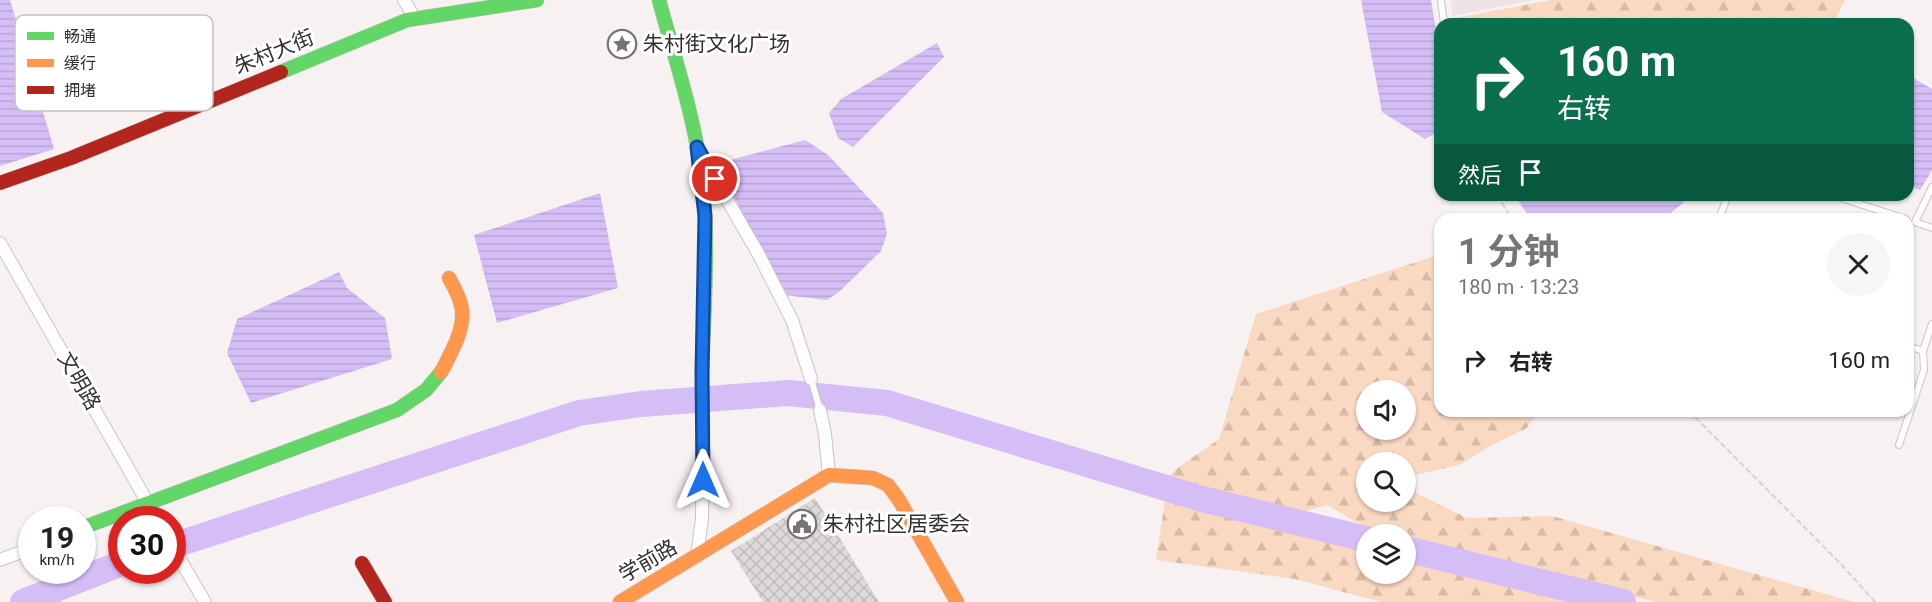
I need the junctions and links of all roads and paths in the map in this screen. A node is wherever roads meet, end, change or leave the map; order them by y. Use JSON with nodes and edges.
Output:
{"nodes":[{"id":1,"x":404,"y":0,"type":"edge"},
{"id":2,"x":537,"y":0,"type":"edge"},
{"id":3,"x":659,"y":0,"type":"edge"},
{"id":4,"x":1441,"y":0,"type":"edge"},
{"id":5,"x":1443,"y":18,"type":"edge"},
{"id":6,"x":415,"y":19,"type":"junction"},
{"id":7,"x":213,"y":100,"type":"edge"},
{"id":8,"x":186,"y":111,"type":"edge"},
{"id":9,"x":697,"y":147,"type":"junction"},
{"id":10,"x":0,"y":183,"type":"edge"},
{"id":11,"x":1932,"y":188,"type":"edge"},
{"id":12,"x":1851,"y":201,"type":"edge"},
{"id":13,"x":1888,"y":213,"type":"edge"},
{"id":14,"x":1914,"y":214,"type":"edge"},
{"id":15,"x":1914,"y":221,"type":"edge"},
{"id":16,"x":1932,"y":228,"type":"edge"},
{"id":17,"x":0,"y":243,"type":"edge"},
{"id":18,"x":449,"y":278,"type":"dead end"},
{"id":19,"x":1932,"y":324,"type":"edge"},
{"id":20,"x":1914,"y":348,"type":"edge"},
{"id":21,"x":1923,"y":351,"type":"junction"},
{"id":22,"x":702,"y":372,"type":"joint"},
{"id":23,"x":812,"y":379,"type":"joint"},
{"id":24,"x":1914,"y":400,"type":"edge"},
{"id":25,"x":820,"y":410,"type":"joint"},
{"id":26,"x":1695,"y":417,"type":"edge"},
{"id":27,"x":1908,"y":417,"type":"edge"},
{"id":28,"x":703,"y":422,"type":"joint"},
{"id":29,"x":1899,"y":445,"type":"dead end"},
{"id":30,"x":829,"y":475,"type":"junction"},
{"id":31,"x":148,"y":502,"type":"junction"},
{"id":32,"x":150,"y":506,"type":"edge"},
{"id":33,"x":96,"y":522,"type":"edge"},
{"id":34,"x":18,"y":553,"type":"edge"},
{"id":35,"x":697,"y":557,"type":"junction"},
{"id":36,"x":0,"y":560,"type":"edge"},
{"id":37,"x":362,"y":563,"type":"dead end"},
{"id":38,"x":186,"y":570,"type":"edge"},
{"id":39,"x":623,"y":601,"type":"edge"},
{"id":40,"x":205,"y":602,"type":"edge"},
{"id":41,"x":385,"y":602,"type":"edge"},
{"id":42,"x":957,"y":602,"type":"edge"},
{"id":43,"x":1875,"y":602,"type":"edge"}],
"edges":[{"from":1,"to":6,"type":"street"},
{"from":2,"to":6,"type":"street","name":"朱村大街"},
{"from":3,"to":9,"type":"street"},
{"from":4,"to":5,"type":"lane"},
{"from":6,"to":7,"type":"street","name":"朱村大街"},
{"from":8,"to":10,"type":"street","name":"朱村大街"},
{"from":9,"to":22,"type":"street"},
{"from":9,"to":23,"type":"street"},
{"from":11,"to":14,"type":"lane"},
{"from":12,"to":13,"type":"lane"},
{"from":15,"to":16,"type":"lane"},
{"from":17,"to":31,"type":"street","name":"文明路"},
{"from":18,"to":31,"type":"street"},
{"from":19,"to":21,"type":"lane"},
{"from":20,"to":21,"type":"lane"},
{"from":21,"to":24,"type":"lane"},
{"from":22,"to":28,"type":"lane"},
{"from":23,"to":25,"type":"lane"},
{"from":25,"to":30,"type":"street"},
{"from":26,"to":43,"type":"path"},
{"from":27,"to":29,"type":"lane"},
{"from":28,"to":35,"type":"street"},
{"from":30,"to":35,"type":"street","name":"学前路"},
{"from":30,"to":42,"type":"street"},
{"from":31,"to":32,"type":"street","name":"文明路"},
{"from":31,"to":33,"type":"street"},
{"from":34,"to":36,"type":"street"},
{"from":35,"to":39,"type":"street","name":"学前路"},
{"from":37,"to":41,"type":"street"},
{"from":38,"to":40,"type":"street"}]}
